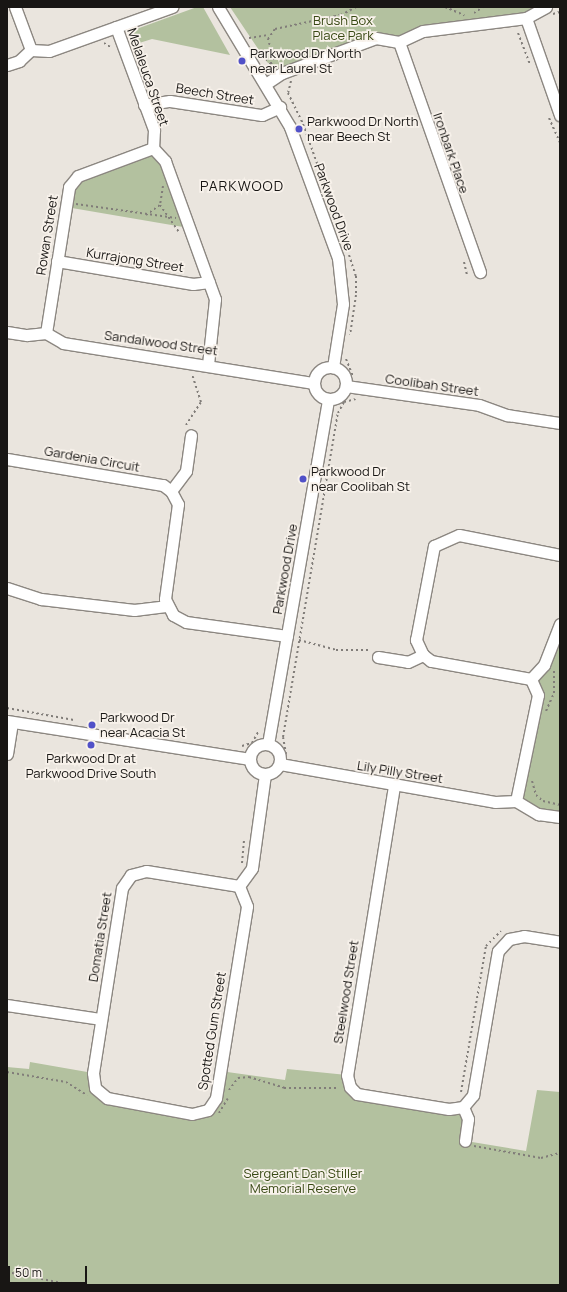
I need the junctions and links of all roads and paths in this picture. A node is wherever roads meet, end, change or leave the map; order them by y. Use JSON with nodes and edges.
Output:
{"nodes":[{"id":1,"x":16,"y":7,"type":"edge"},
{"id":2,"x":172,"y":7,"type":"edge"},
{"id":3,"x":218,"y":7,"type":"edge"},
{"id":4,"x":356,"y":7,"type":"edge"},
{"id":5,"x":445,"y":7,"type":"edge"},
{"id":6,"x":483,"y":7,"type":"edge"},
{"id":7,"x":546,"y":7,"type":"edge"},
{"id":8,"x":526,"y":18,"type":"junction"},
{"id":9,"x":116,"y":27,"type":"junction"},
{"id":10,"x":269,"y":34,"type":"junction"},
{"id":11,"x":244,"y":37,"type":"junction"},
{"id":12,"x":399,"y":42,"type":"junction"},
{"id":13,"x":252,"y":43,"type":"dead end"},
{"id":14,"x":256,"y":49,"type":"dead end"},
{"id":15,"x":31,"y":50,"type":"junction"},
{"id":16,"x":7,"y":66,"type":"edge"},
{"id":17,"x":297,"y":76,"type":"dead end"},
{"id":18,"x":267,"y":84,"type":"junction"},
{"id":19,"x":144,"y":105,"type":"junction"},
{"id":20,"x":280,"y":107,"type":"junction"},
{"id":21,"x":560,"y":115,"type":"edge"},
{"id":22,"x":153,"y":148,"type":"junction"},
{"id":23,"x":163,"y":182,"type":"dead end"},
{"id":24,"x":66,"y":202,"type":"junction"},
{"id":25,"x":160,"y":205,"type":"junction"},
{"id":26,"x":184,"y":215,"type":"junction"},
{"id":27,"x":146,"y":216,"type":"junction"},
{"id":28,"x":172,"y":220,"type":"junction"},
{"id":29,"x":463,"y":257,"type":"dead end"},
{"id":30,"x":57,"y":261,"type":"junction"},
{"id":31,"x":480,"y":272,"type":"dead end"},
{"id":32,"x":467,"y":275,"type":"dead end"},
{"id":33,"x":209,"y":282,"type":"junction"},
{"id":34,"x":7,"y":332,"type":"edge"},
{"id":35,"x":46,"y":333,"type":"junction"},
{"id":36,"x":349,"y":342,"type":"dead end"},
{"id":37,"x":346,"y":356,"type":"dead end"},
{"id":38,"x":208,"y":364,"type":"junction"},
{"id":39,"x":333,"y":366,"type":"junction"},
{"id":40,"x":358,"y":379,"type":"dead end"},
{"id":41,"x":314,"y":383,"type":"junction"},
{"id":42,"x":346,"y":386,"type":"junction"},
{"id":43,"x":328,"y":399,"type":"junction"},
{"id":44,"x":361,"y":399,"type":"dead end"},
{"id":45,"x":560,"y":423,"type":"edge"},
{"id":46,"x":191,"y":434,"type":"dead end"},
{"id":47,"x":7,"y":459,"type":"edge"},
{"id":48,"x":172,"y":491,"type":"junction"},
{"id":49,"x":560,"y":555,"type":"edge"},
{"id":50,"x":7,"y":588,"type":"edge"},
{"id":51,"x":166,"y":606,"type":"junction"},
{"id":52,"x":560,"y":624,"type":"edge"},
{"id":53,"x":287,"y":636,"type":"junction"},
{"id":54,"x":299,"y":640,"type":"junction"},
{"id":55,"x":377,"y":654,"type":"joint"},
{"id":56,"x":423,"y":655,"type":"junction"},
{"id":57,"x":556,"y":663,"type":"dead end"},
{"id":58,"x":531,"y":679,"type":"junction"},
{"id":59,"x":7,"y":708,"type":"edge"},
{"id":60,"x":544,"y":716,"type":"dead end"},
{"id":61,"x":77,"y":720,"type":"dead end"},
{"id":62,"x":10,"y":721,"type":"edge"},
{"id":63,"x":260,"y":724,"type":"dead end"},
{"id":64,"x":268,"y":744,"type":"junction"},
{"id":65,"x":240,"y":747,"type":"dead end"},
{"id":66,"x":7,"y":754,"type":"edge"},
{"id":67,"x":293,"y":758,"type":"dead end"},
{"id":68,"x":250,"y":759,"type":"junction"},
{"id":69,"x":280,"y":764,"type":"junction"},
{"id":70,"x":265,"y":774,"type":"junction"},
{"id":71,"x":527,"y":778,"type":"dead end"},
{"id":72,"x":394,"y":786,"type":"junction"},
{"id":73,"x":516,"y":801,"type":"junction"},
{"id":74,"x":560,"y":804,"type":"edge"},
{"id":75,"x":560,"y":817,"type":"edge"},
{"id":76,"x":239,"y":886,"type":"junction"},
{"id":77,"x":508,"y":928,"type":"dead end"},
{"id":78,"x":560,"y":942,"type":"edge"},
{"id":79,"x":7,"y":1005,"type":"edge"},
{"id":80,"x":101,"y":1020,"type":"junction"},
{"id":81,"x":7,"y":1072,"type":"edge"},
{"id":82,"x":342,"y":1091,"type":"dead end"},
{"id":83,"x":90,"y":1098,"type":"dead end"},
{"id":84,"x":462,"y":1101,"type":"junction"},
{"id":85,"x":216,"y":1115,"type":"dead end"},
{"id":86,"x":465,"y":1142,"type":"joint"},
{"id":87,"x":560,"y":1153,"type":"edge"},
{"id":88,"x":7,"y":1272,"type":"edge"},
{"id":89,"x":72,"y":1285,"type":"edge"}],
"edges":[{"from":1,"to":15,"type":"street"},
{"from":2,"to":9,"type":"street"},
{"from":3,"to":11,"type":"street","name":"Parkwood Drive"},
{"from":4,"to":10,"type":"path"},
{"from":5,"to":6,"type":"path"},
{"from":7,"to":8,"type":"street"},
{"from":8,"to":12,"type":"street"},
{"from":8,"to":21,"type":"street"},
{"from":9,"to":15,"type":"street"},
{"from":9,"to":19,"type":"street","name":"Melaleuca Street"},
{"from":10,"to":11,"type":"path"},
{"from":10,"to":14,"type":"path"},
{"from":11,"to":13,"type":"path"},
{"from":11,"to":18,"type":"street","name":"Parkwood Drive"},
{"from":12,"to":18,"type":"street"},
{"from":12,"to":31,"type":"street","name":"Ironbark Place"},
{"from":15,"to":16,"type":"street"},
{"from":17,"to":36,"type":"path"},
{"from":18,"to":20,"type":"street","name":"Parkwood Drive"},
{"from":19,"to":20,"type":"street","name":"Beech Street"},
{"from":19,"to":22,"type":"street","name":"Melaleuca Street"},
{"from":20,"to":39,"type":"street","name":"Parkwood Drive"},
{"from":22,"to":24,"type":"street","name":"Rowan Street"},
{"from":22,"to":26,"type":"street"},
{"from":23,"to":25,"type":"path"},
{"from":24,"to":27,"type":"path"},
{"from":24,"to":30,"type":"street","name":"Rowan Street"},
{"from":25,"to":27,"type":"path"},
{"from":25,"to":28,"type":"path"},
{"from":26,"to":28,"type":"path"},
{"from":26,"to":33,"type":"street"},
{"from":27,"to":28,"type":"path"},
{"from":29,"to":32,"type":"path"},
{"from":30,"to":33,"type":"street","name":"Kurrajong Street"},
{"from":30,"to":35,"type":"street","name":"Rowan Street"},
{"from":33,"to":38,"type":"street"},
{"from":34,"to":35,"type":"street"},
{"from":35,"to":38,"type":"street","name":"Sandalwood Street"},
{"from":37,"to":40,"type":"path"},
{"from":38,"to":41,"type":"street","name":"Sandalwood Street"},
{"from":39,"to":41,"type":"street"},
{"from":39,"to":42,"type":"street"},
{"from":41,"to":43,"type":"street"},
{"from":42,"to":43,"type":"street"},
{"from":42,"to":45,"type":"street","name":"Coolibah Street"},
{"from":43,"to":53,"type":"street","name":"Parkwood Drive"},
{"from":44,"to":54,"type":"path"},
{"from":46,"to":48,"type":"street"},
{"from":47,"to":48,"type":"street","name":"Gardenia Circuit"},
{"from":48,"to":51,"type":"street"},
{"from":49,"to":56,"type":"street"},
{"from":50,"to":51,"type":"street"},
{"from":51,"to":53,"type":"street"},
{"from":52,"to":58,"type":"street"},
{"from":53,"to":64,"type":"street","name":"Parkwood Drive"},
{"from":54,"to":55,"type":"path"},
{"from":54,"to":67,"type":"path"},
{"from":55,"to":56,"type":"street"},
{"from":56,"to":58,"type":"street"},
{"from":57,"to":60,"type":"path"},
{"from":58,"to":73,"type":"street"},
{"from":59,"to":61,"type":"path"},
{"from":62,"to":66,"type":"street"},
{"from":62,"to":68,"type":"street"},
{"from":63,"to":65,"type":"path"},
{"from":64,"to":68,"type":"street"},
{"from":64,"to":69,"type":"street"},
{"from":68,"to":70,"type":"street"},
{"from":69,"to":70,"type":"street"},
{"from":69,"to":72,"type":"street","name":"Lily Pilly Street"},
{"from":70,"to":76,"type":"street"},
{"from":71,"to":74,"type":"path"},
{"from":72,"to":73,"type":"street","name":"Lily Pilly Street"},
{"from":72,"to":84,"type":"street","name":"Steelwood Street"},
{"from":73,"to":75,"type":"street"},
{"from":76,"to":80,"type":"street","name":"Domatia Street"},
{"from":76,"to":80,"type":"street","name":"Spotted Gum Street"},
{"from":77,"to":84,"type":"path"},
{"from":78,"to":84,"type":"street"},
{"from":79,"to":80,"type":"street"},
{"from":81,"to":83,"type":"path"},
{"from":82,"to":85,"type":"path"},
{"from":84,"to":86,"type":"street"},
{"from":86,"to":87,"type":"path"},
{"from":88,"to":89,"type":"path"}]}
